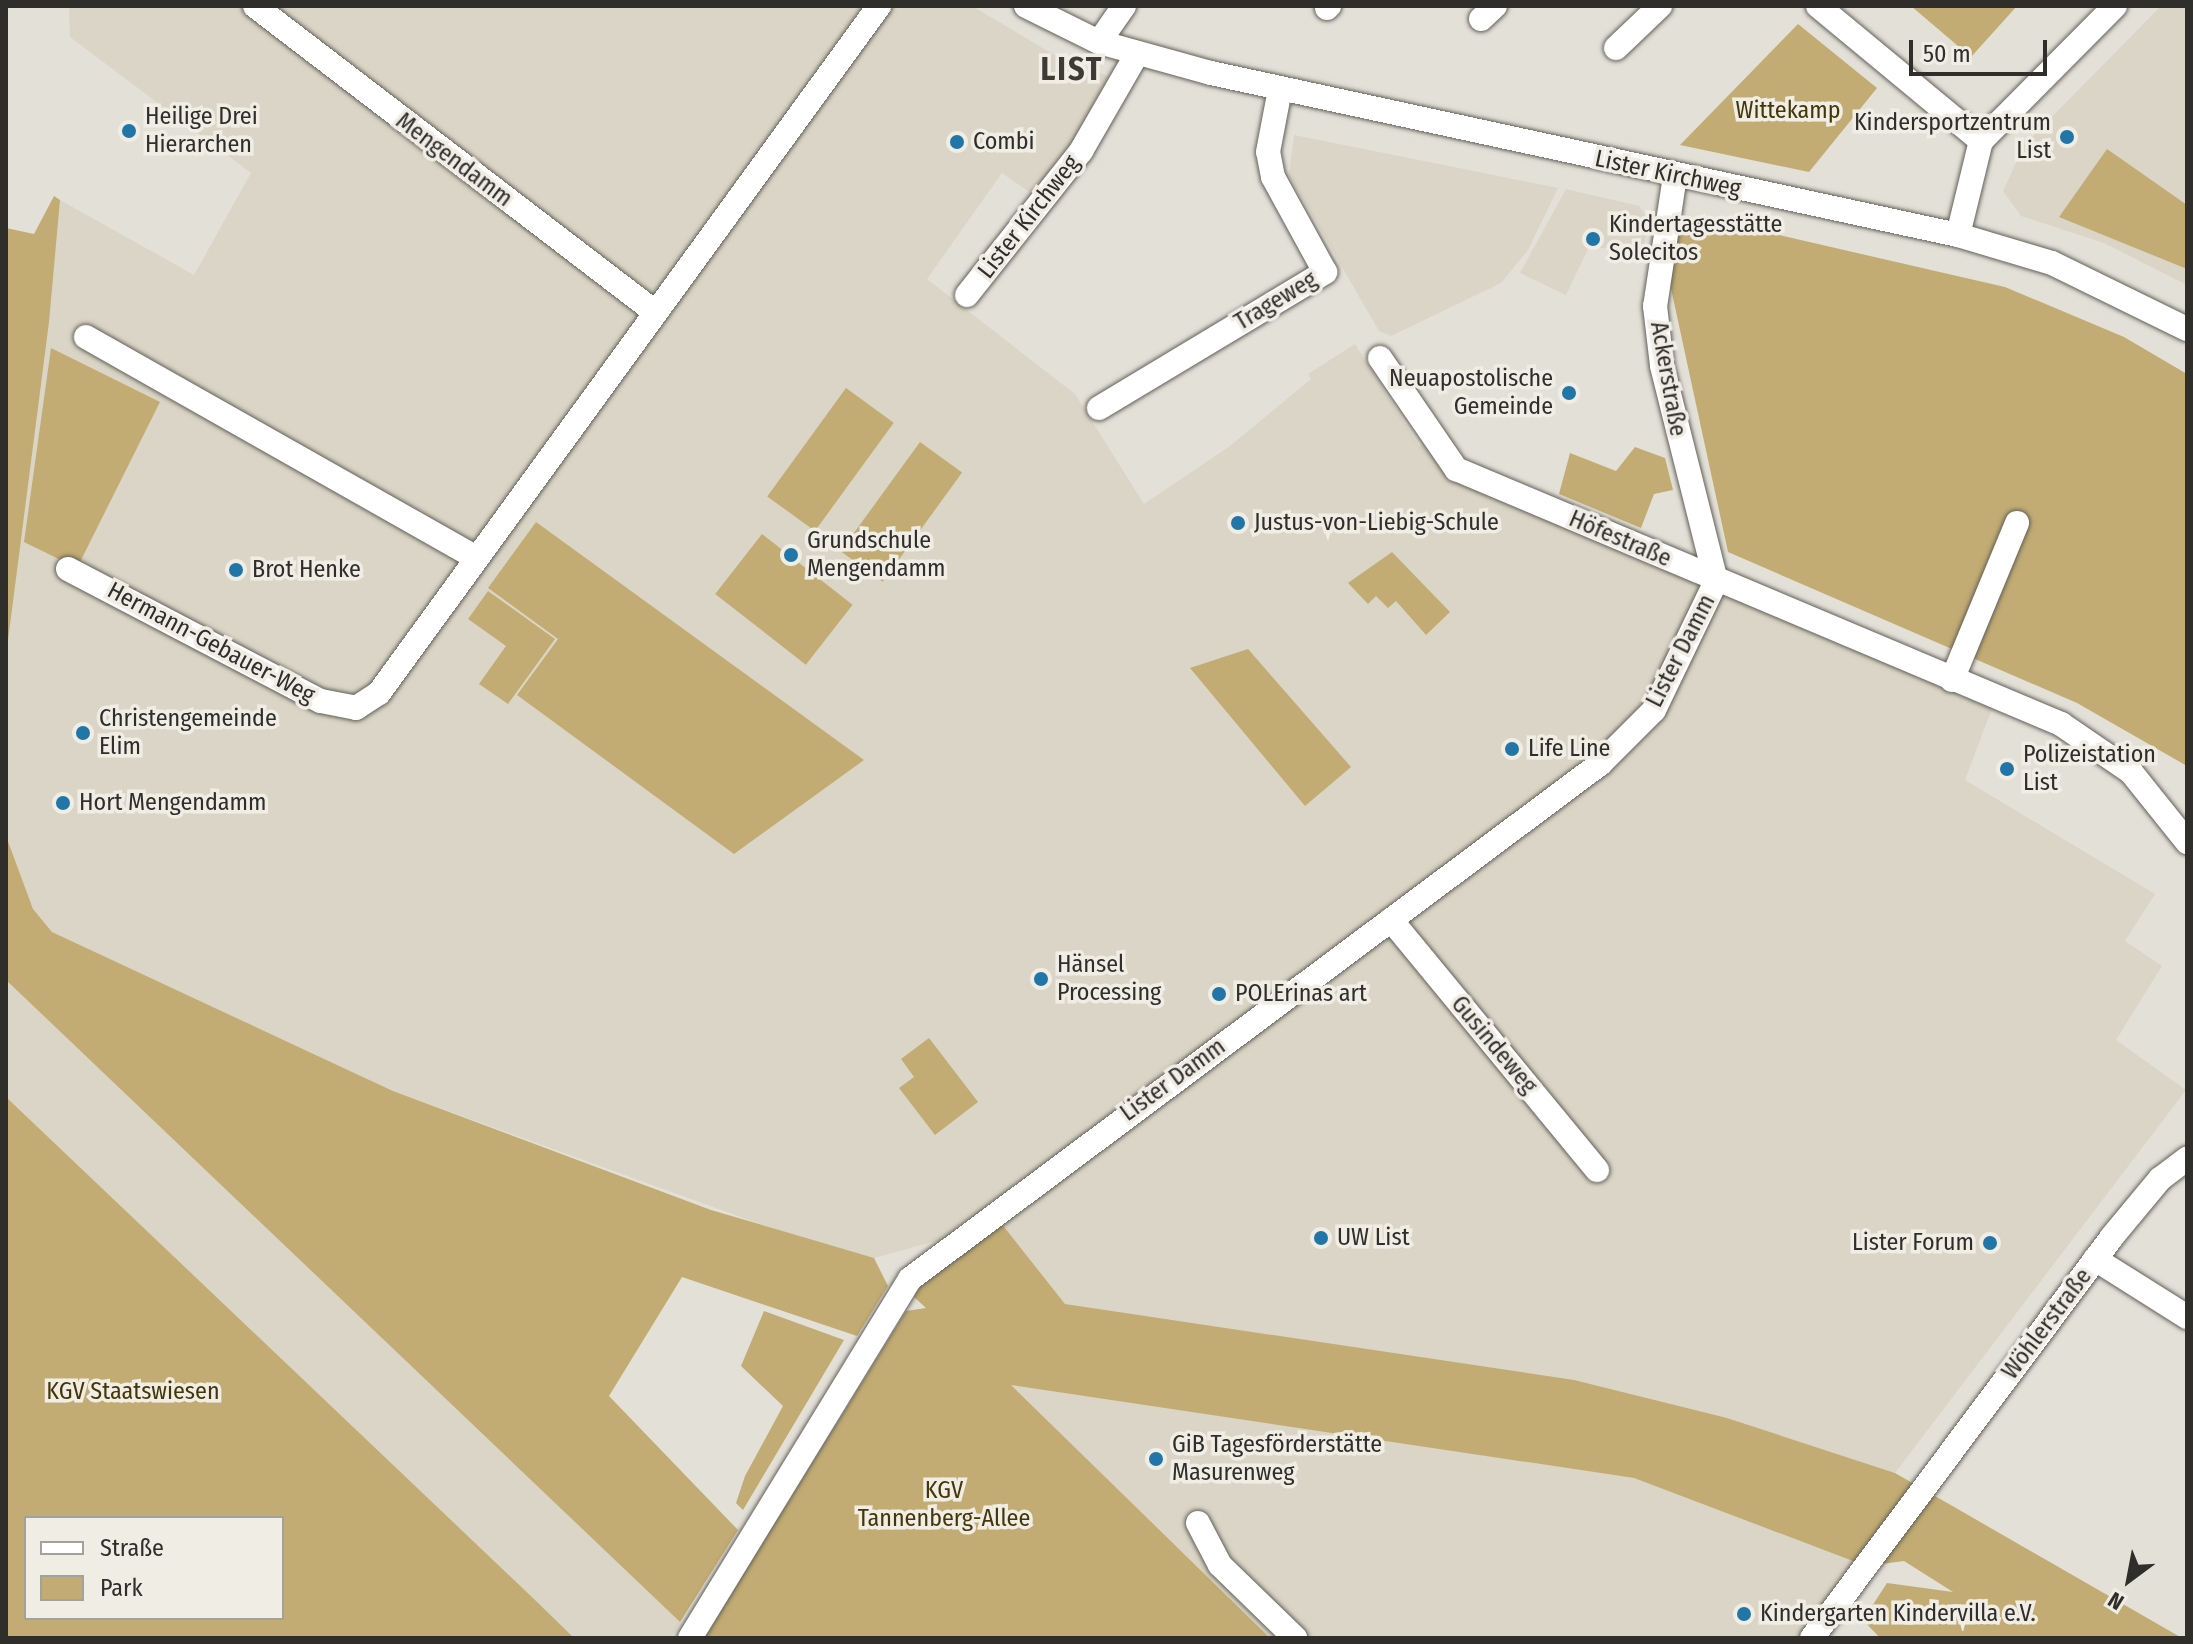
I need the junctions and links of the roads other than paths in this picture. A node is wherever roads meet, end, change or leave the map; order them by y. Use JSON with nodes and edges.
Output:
{"nodes":[{"id":1,"x":255,"y":6,"type":"edge"},
{"id":2,"x":879,"y":6,"type":"edge"},
{"id":3,"x":1026,"y":6,"type":"edge"},
{"id":4,"x":1124,"y":6,"type":"edge"},
{"id":5,"x":1660,"y":6,"type":"edge"},
{"id":6,"x":1818,"y":6,"type":"edge"},
{"id":7,"x":2115,"y":6,"type":"edge"},
{"id":8,"x":1099,"y":42,"type":"junction"},
{"id":9,"x":1616,"y":48,"type":"dead end"},
{"id":10,"x":1137,"y":54,"type":"junction"},
{"id":11,"x":1280,"y":89,"type":"junction"},
{"id":12,"x":1981,"y":141,"type":"junction"},
{"id":13,"x":1675,"y":176,"type":"junction"},
{"id":14,"x":1958,"y":235,"type":"junction"},
{"id":15,"x":967,"y":295,"type":"dead end"},
{"id":16,"x":655,"y":312,"type":"junction"},
{"id":17,"x":2187,"y":329,"type":"edge"},
{"id":18,"x":86,"y":337,"type":"dead end"},
{"id":19,"x":1380,"y":358,"type":"dead end"},
{"id":20,"x":1099,"y":408,"type":"dead end"},
{"id":21,"x":2017,"y":523,"type":"dead end"},
{"id":22,"x":477,"y":558,"type":"junction"},
{"id":23,"x":68,"y":569,"type":"dead end"},
{"id":24,"x":1716,"y":581,"type":"junction"},
{"id":25,"x":1952,"y":680,"type":"junction"},
{"id":26,"x":2187,"y":842,"type":"edge"},
{"id":27,"x":1391,"y":920,"type":"junction"},
{"id":28,"x":2187,"y":1159,"type":"edge"},
{"id":29,"x":1597,"y":1170,"type":"dead end"},
{"id":30,"x":2095,"y":1259,"type":"junction"},
{"id":31,"x":2187,"y":1317,"type":"edge"},
{"id":32,"x":1198,"y":1523,"type":"dead end"},
{"id":33,"x":690,"y":1638,"type":"edge"},
{"id":34,"x":1295,"y":1638,"type":"edge"},
{"id":35,"x":1812,"y":1638,"type":"edge"}],
"edges":[{"from":1,"to":16,"type":"street","name":"Mengendamm"},
{"from":2,"to":16,"type":"street"},
{"from":3,"to":8,"type":"street","name":"Lister Kirchweg"},
{"from":4,"to":8,"type":"street"},
{"from":5,"to":9,"type":"street"},
{"from":6,"to":12,"type":"street"},
{"from":7,"to":12,"type":"street"},
{"from":8,"to":10,"type":"street","name":"Lister Kirchweg"},
{"from":10,"to":11,"type":"street","name":"Lister Kirchweg"},
{"from":10,"to":15,"type":"street","name":"Lister Kirchweg"},
{"from":11,"to":13,"type":"street","name":"Lister Kirchweg"},
{"from":11,"to":20,"type":"street","name":"Trageweg"},
{"from":12,"to":14,"type":"street"},
{"from":13,"to":14,"type":"street","name":"Lister Kirchweg"},
{"from":13,"to":24,"type":"street","name":"Ackerstraße"},
{"from":14,"to":17,"type":"street","name":"Lister Kirchweg"},
{"from":16,"to":22,"type":"street"},
{"from":18,"to":22,"type":"street"},
{"from":19,"to":24,"type":"street","name":"Höfestraße"},
{"from":21,"to":25,"type":"street"},
{"from":22,"to":23,"type":"street","name":"Hermann-Gebauer-Weg"},
{"from":24,"to":25,"type":"street","name":"Höfestraße"},
{"from":24,"to":27,"type":"street","name":"Lister Damm"},
{"from":25,"to":26,"type":"street","name":"Höfestraße"},
{"from":27,"to":29,"type":"street","name":"Gusindeweg"},
{"from":27,"to":33,"type":"street","name":"Lister Damm"},
{"from":28,"to":30,"type":"street","name":"Wöhlerstraße"},
{"from":30,"to":31,"type":"street"},
{"from":30,"to":35,"type":"street","name":"Wöhlerstraße"},
{"from":32,"to":34,"type":"street"}]}
